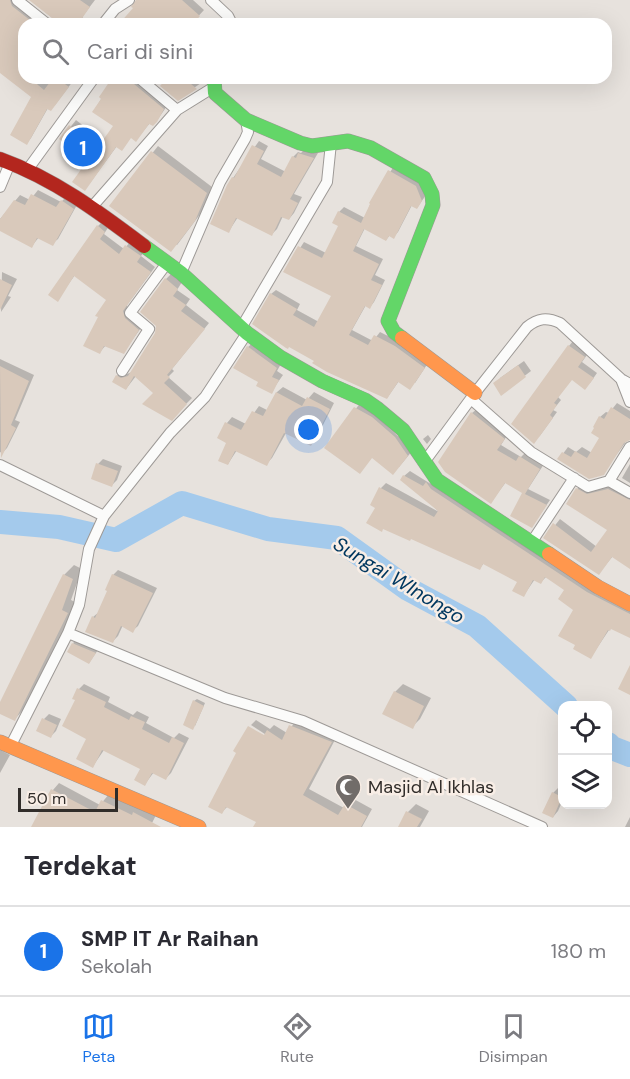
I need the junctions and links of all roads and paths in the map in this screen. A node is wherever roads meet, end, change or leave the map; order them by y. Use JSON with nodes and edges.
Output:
{"nodes":[{"id":1,"x":129,"y":0,"type":"edge"},
{"id":2,"x":211,"y":0,"type":"edge"},
{"id":3,"x":24,"y":2,"type":"edge"},
{"id":4,"x":41,"y":18,"type":"edge"},
{"id":5,"x":108,"y":18,"type":"edge"},
{"id":6,"x":229,"y":18,"type":"edge"},
{"id":7,"x":90,"y":84,"type":"edge"},
{"id":8,"x":146,"y":84,"type":"edge"},
{"id":9,"x":211,"y":84,"type":"edge"},
{"id":10,"x":215,"y":84,"type":"edge"},
{"id":11,"x":177,"y":110,"type":"junction"},
{"id":12,"x":246,"y":120,"type":"junction"},
{"id":13,"x":331,"y":143,"type":"junction"},
{"id":14,"x":5,"y":161,"type":"edge"},
{"id":15,"x":28,"y":170,"type":"junction"},
{"id":16,"x":0,"y":188,"type":"edge"},
{"id":17,"x":91,"y":208,"type":"junction"},
{"id":18,"x":167,"y":263,"type":"junction"},
{"id":19,"x":181,"y":273,"type":"junction"},
{"id":20,"x":244,"y":330,"type":"junction"},
{"id":21,"x":122,"y":371,"type":"dead end"},
{"id":22,"x":625,"y":382,"type":"edge"},
{"id":23,"x":473,"y":396,"type":"junction"},
{"id":24,"x":630,"y":402,"type":"edge"},
{"id":25,"x":630,"y":447,"type":"edge"},
{"id":26,"x":424,"y":461,"type":"junction"},
{"id":27,"x":0,"y":465,"type":"edge"},
{"id":28,"x":574,"y":478,"type":"junction"},
{"id":29,"x":609,"y":482,"type":"junction"},
{"id":30,"x":630,"y":493,"type":"edge"},
{"id":31,"x":103,"y":518,"type":"junction"},
{"id":32,"x":531,"y":543,"type":"junction"},
{"id":33,"x":630,"y":604,"type":"edge"},
{"id":34,"x":68,"y":633,"type":"junction"},
{"id":35,"x":5,"y":744,"type":"edge"},
{"id":36,"x":199,"y":827,"type":"edge"},
{"id":37,"x":542,"y":827,"type":"edge"}],
"edges":[{"from":1,"to":5,"type":"street"},
{"from":2,"to":6,"type":"street"},
{"from":3,"to":4,"type":"street"},
{"from":7,"to":15,"type":"street"},
{"from":8,"to":11,"type":"street"},
{"from":9,"to":11,"type":"street"},
{"from":10,"to":12,"type":"street"},
{"from":11,"to":17,"type":"street"},
{"from":12,"to":13,"type":"street"},
{"from":12,"to":19,"type":"street"},
{"from":13,"to":20,"type":"street"},
{"from":13,"to":23,"type":"street"},
{"from":14,"to":15,"type":"street"},
{"from":14,"to":16,"type":"street"},
{"from":15,"to":17,"type":"street"},
{"from":17,"to":18,"type":"street"},
{"from":18,"to":19,"type":"street"},
{"from":18,"to":21,"type":"street"},
{"from":19,"to":20,"type":"street"},
{"from":20,"to":26,"type":"street"},
{"from":20,"to":31,"type":"street"},
{"from":22,"to":23,"type":"street"},
{"from":22,"to":24,"type":"street"},
{"from":23,"to":26,"type":"street"},
{"from":23,"to":28,"type":"street"},
{"from":25,"to":29,"type":"street"},
{"from":26,"to":32,"type":"street"},
{"from":27,"to":31,"type":"street"},
{"from":28,"to":29,"type":"street"},
{"from":28,"to":32,"type":"street"},
{"from":29,"to":30,"type":"street"},
{"from":31,"to":34,"type":"street"},
{"from":32,"to":33,"type":"street"},
{"from":34,"to":35,"type":"street"},
{"from":34,"to":37,"type":"street"},
{"from":35,"to":36,"type":"street"}]}
